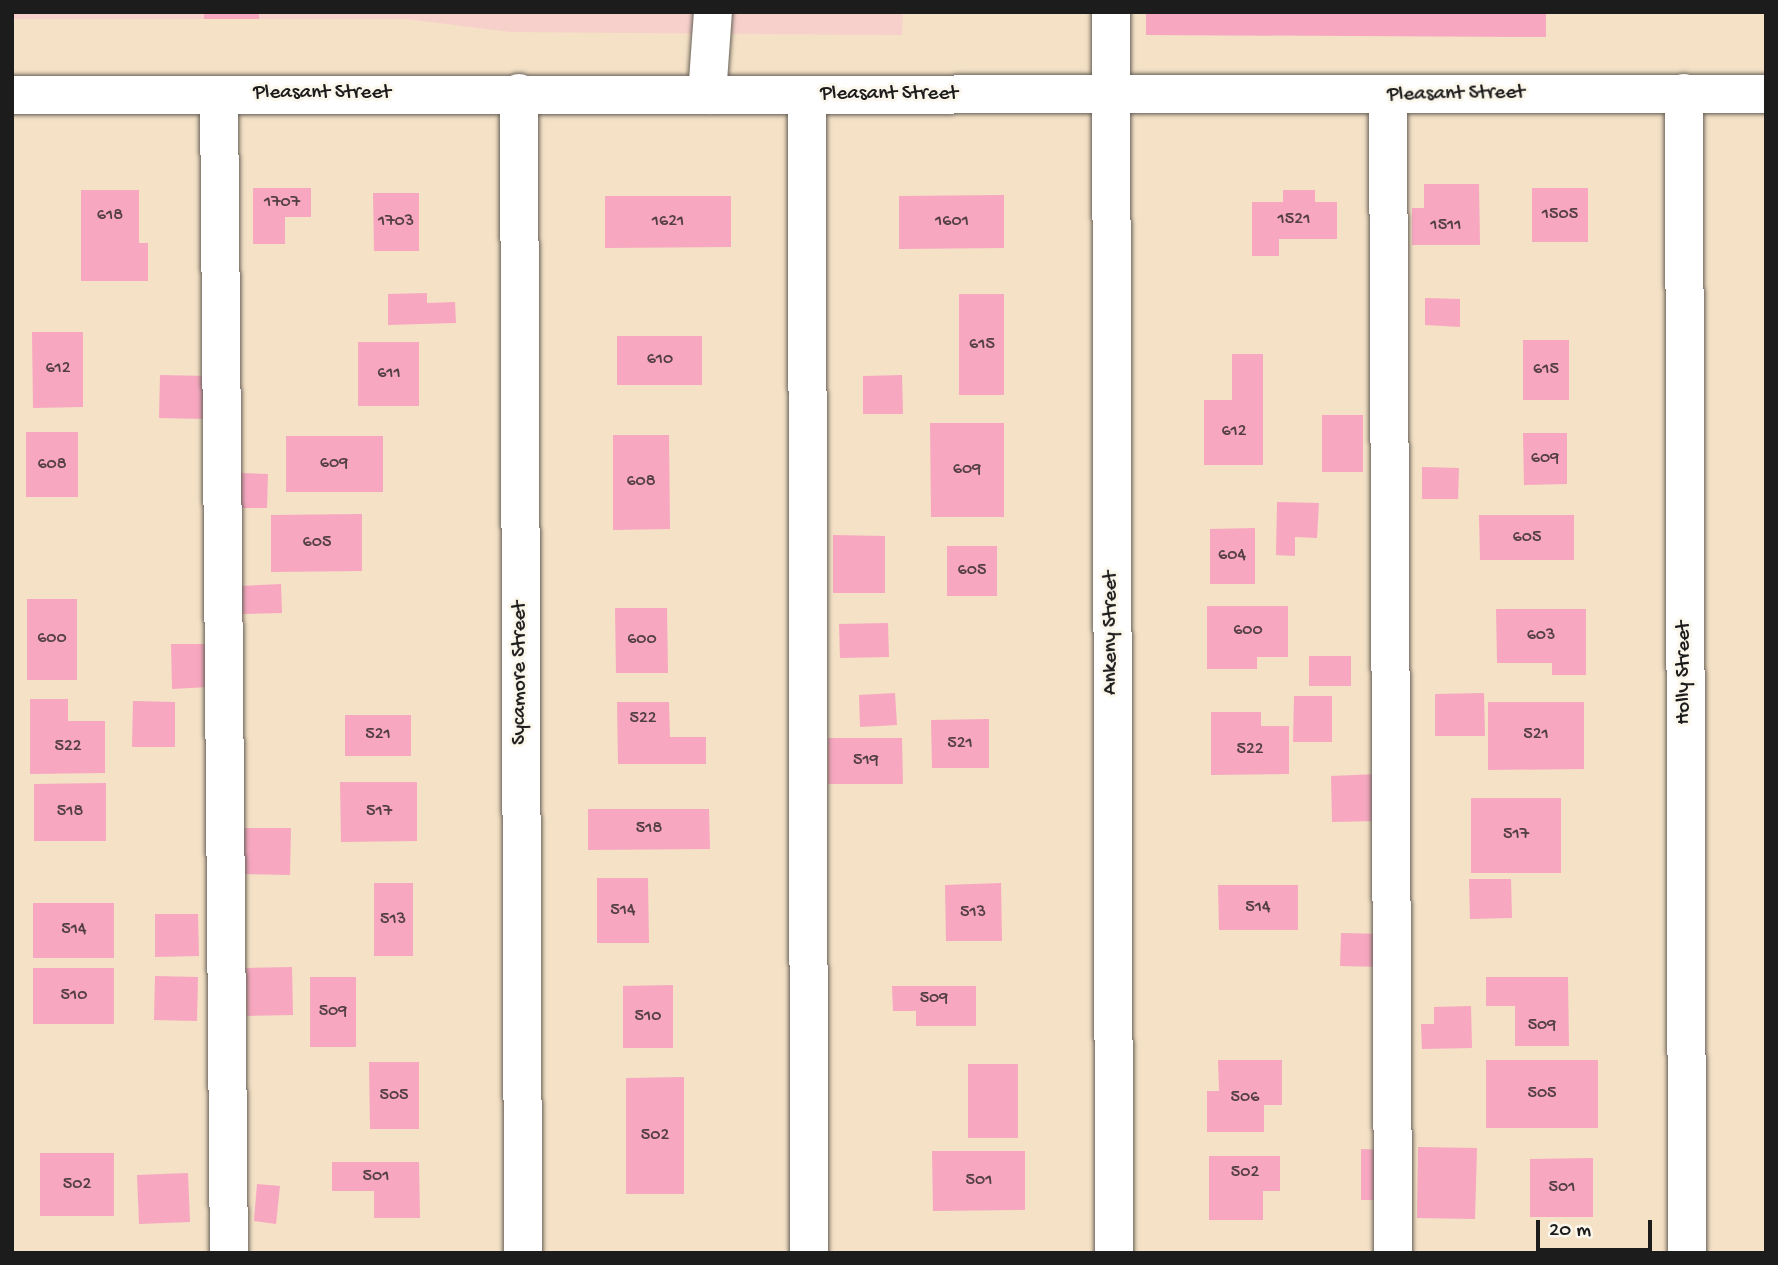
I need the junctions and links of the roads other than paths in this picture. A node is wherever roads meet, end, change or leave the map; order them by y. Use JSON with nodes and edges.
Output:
{"nodes":[{"id":1,"x":713,"y":12,"type":"edge"},
{"id":2,"x":1111,"y":12,"type":"edge"},
{"id":3,"x":519,"y":93,"type":"junction"},
{"id":4,"x":1684,"y":93,"type":"junction"},
{"id":5,"x":1111,"y":94,"type":"junction"},
{"id":6,"x":1766,"y":94,"type":"edge"},
{"id":7,"x":12,"y":95,"type":"edge"},
{"id":8,"x":219,"y":95,"type":"junction"},
{"id":9,"x":707,"y":95,"type":"junction"},
{"id":10,"x":807,"y":95,"type":"junction"},
{"id":11,"x":1388,"y":96,"type":"junction"},
{"id":12,"x":229,"y":1253,"type":"edge"},
{"id":13,"x":523,"y":1253,"type":"edge"},
{"id":14,"x":809,"y":1253,"type":"edge"},
{"id":15,"x":1114,"y":1253,"type":"edge"},
{"id":16,"x":1393,"y":1253,"type":"edge"},
{"id":17,"x":1687,"y":1253,"type":"edge"}],
"edges":[{"from":1,"to":9,"type":"street"},
{"from":2,"to":5,"type":"street","name":"Ankeny Street"},
{"from":3,"to":8,"type":"street","name":"Pleasant Street"},
{"from":3,"to":9,"type":"street","name":"Pleasant Street"},
{"from":3,"to":13,"type":"street","name":"Sycamore Street"},
{"from":4,"to":6,"type":"street","name":"Pleasant Street"},
{"from":4,"to":11,"type":"street","name":"Pleasant Street"},
{"from":4,"to":17,"type":"street","name":"Holly Street"},
{"from":5,"to":10,"type":"street","name":"Pleasant Street"},
{"from":5,"to":11,"type":"street","name":"Pleasant Street"},
{"from":5,"to":15,"type":"street","name":"Ankeny Street"},
{"from":7,"to":8,"type":"street","name":"Pleasant Street"},
{"from":8,"to":12,"type":"street"},
{"from":9,"to":10,"type":"street","name":"Pleasant Street"},
{"from":10,"to":14,"type":"street"},
{"from":11,"to":16,"type":"street"}]}
